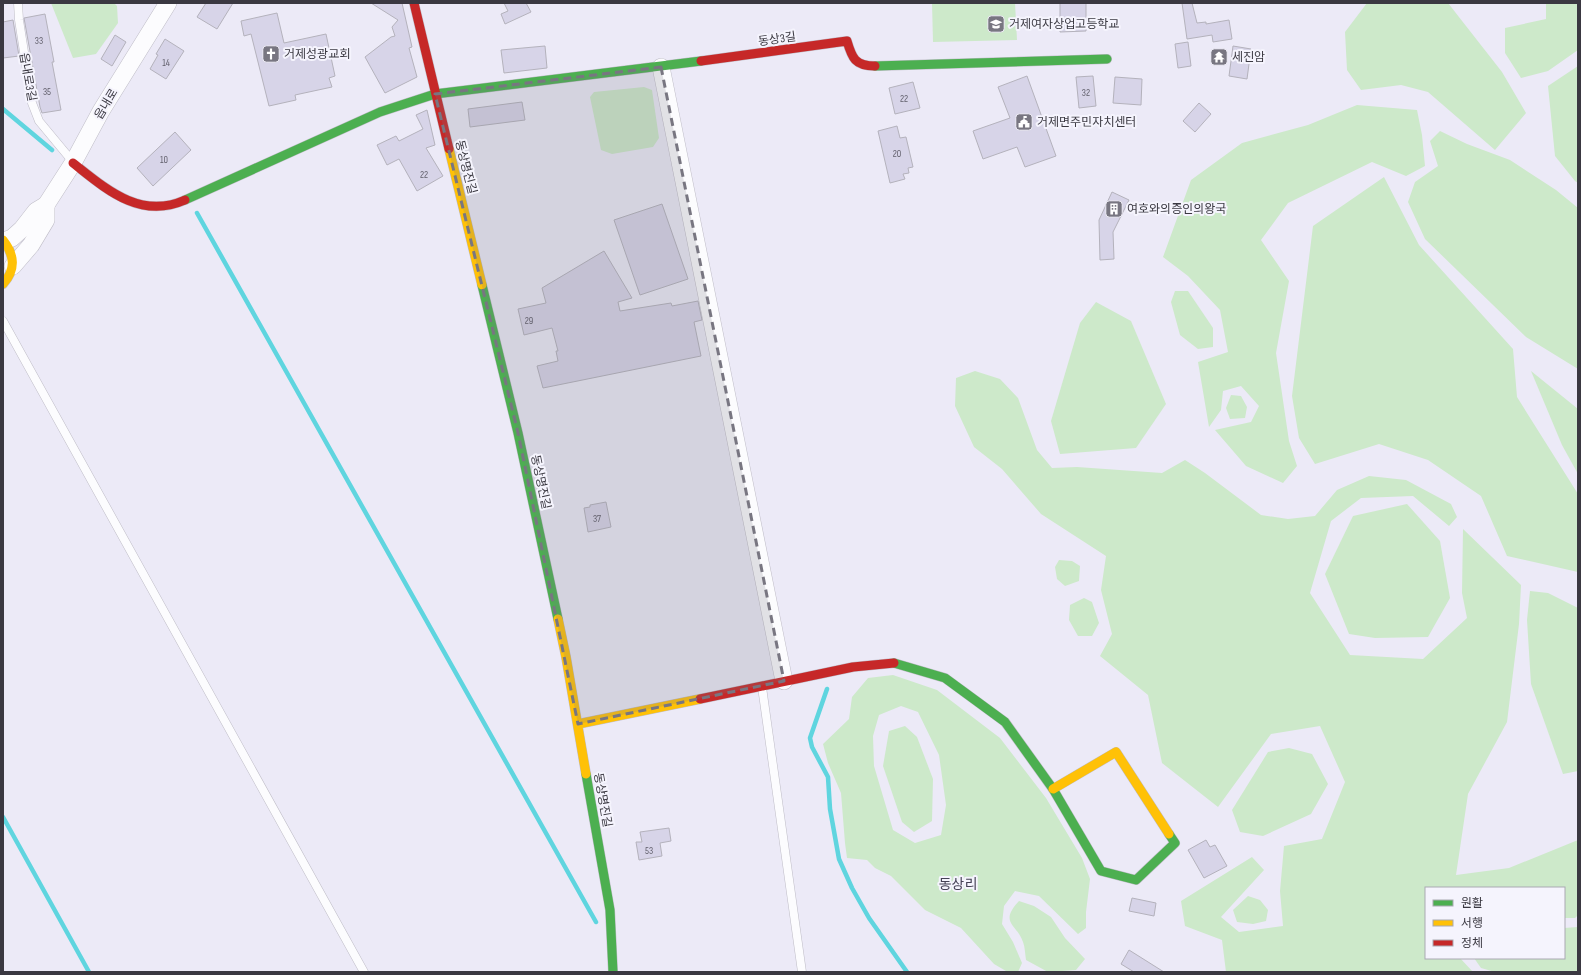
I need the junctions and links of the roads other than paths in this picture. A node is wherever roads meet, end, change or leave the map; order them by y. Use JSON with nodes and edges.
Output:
{"nodes":[{"id":1,"x":18,"y":3,"type":"edge"},
{"id":2,"x":168,"y":3,"type":"edge"},
{"id":3,"x":414,"y":3,"type":"edge"},
{"id":4,"x":1108,"y":59,"type":"dead end"},
{"id":5,"x":662,"y":66,"type":"junction"},
{"id":6,"x":435,"y":94,"type":"junction"},
{"id":7,"x":73,"y":163,"type":"junction"},
{"id":8,"x":46,"y":205,"type":"junction"},
{"id":9,"x":3,"y":241,"type":"edge"},
{"id":10,"x":13,"y":266,"type":"junction"},
{"id":11,"x":3,"y":284,"type":"edge"},
{"id":12,"x":3,"y":321,"type":"edge"},
{"id":13,"x":784,"y":681,"type":"junction"},
{"id":14,"x":762,"y":686,"type":"junction"},
{"id":15,"x":578,"y":724,"type":"junction"},
{"id":16,"x":1053,"y":789,"type":"junction"},
{"id":17,"x":364,"y":972,"type":"edge"},
{"id":18,"x":613,"y":972,"type":"edge"},
{"id":19,"x":802,"y":972,"type":"edge"}],
"edges":[{"from":1,"to":7,"type":"lane","name":"읍내로3길"},
{"from":2,"to":7,"type":"street","name":"읍내로"},
{"from":3,"to":6,"type":"street","name":"동상명진길"},
{"from":4,"to":5,"type":"street","name":"동상3길"},
{"from":5,"to":6,"type":"street","name":"동상3길"},
{"from":5,"to":13,"type":"street"},
{"from":6,"to":7,"type":"street","name":"동상3길"},
{"from":6,"to":15,"type":"street","name":"동상명진길"},
{"from":7,"to":8,"type":"street","name":"읍내로"},
{"from":8,"to":9,"type":"street","name":"읍내로"},
{"from":8,"to":10,"type":"street","name":"읍내로"},
{"from":9,"to":10,"type":"street"},
{"from":10,"to":11,"type":"street"},
{"from":12,"to":17,"type":"lane"},
{"from":13,"to":14,"type":"street"},
{"from":13,"to":16,"type":"street"},
{"from":14,"to":15,"type":"street"},
{"from":14,"to":19,"type":"lane"},
{"from":15,"to":18,"type":"street","name":"동상명진길"},
{"from":16,"to":16,"type":"street"}]}
